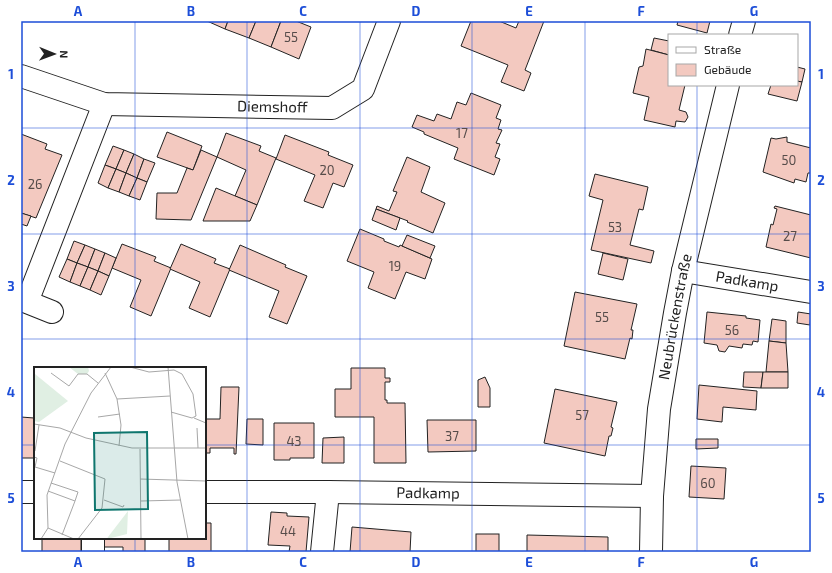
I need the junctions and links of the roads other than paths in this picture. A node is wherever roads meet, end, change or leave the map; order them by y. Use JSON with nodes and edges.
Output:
{"nodes":[{"id":1,"x":389,"y":21,"type":"edge"},
{"id":2,"x":744,"y":21,"type":"edge"},
{"id":3,"x":740,"y":34,"type":"edge"},
{"id":4,"x":21,"y":76,"type":"edge"},
{"id":5,"x":728,"y":86,"type":"edge"},
{"id":6,"x":104,"y":104,"type":"junction"},
{"id":7,"x":683,"y":271,"type":"junction"},
{"id":8,"x":811,"y":292,"type":"edge"},
{"id":9,"x":52,"y":312,"type":"dead end"},
{"id":10,"x":21,"y":492,"type":"edge"},
{"id":11,"x":34,"y":492,"type":"edge"},
{"id":12,"x":206,"y":492,"type":"edge"},
{"id":13,"x":328,"y":492,"type":"junction"},
{"id":14,"x":652,"y":496,"type":"junction"},
{"id":15,"x":93,"y":539,"type":"edge"},
{"id":16,"x":93,"y":552,"type":"edge"},
{"id":17,"x":322,"y":552,"type":"edge"},
{"id":18,"x":651,"y":552,"type":"edge"}],
"edges":[{"from":1,"to":6,"type":"street","name":"Diemshoff"},
{"from":2,"to":3,"type":"street"},
{"from":4,"to":6,"type":"street","name":"Diemshoff"},
{"from":5,"to":7,"type":"street","name":"Neubrückenstraße"},
{"from":6,"to":9,"type":"street"},
{"from":7,"to":8,"type":"street","name":"Padkamp"},
{"from":7,"to":14,"type":"street","name":"Neubrückenstraße"},
{"from":10,"to":11,"type":"street"},
{"from":12,"to":13,"type":"street","name":"Padkamp"},
{"from":13,"to":14,"type":"street","name":"Padkamp"},
{"from":13,"to":17,"type":"street"},
{"from":14,"to":18,"type":"street","name":"Neubrückenstraße"},
{"from":15,"to":16,"type":"street"}]}
